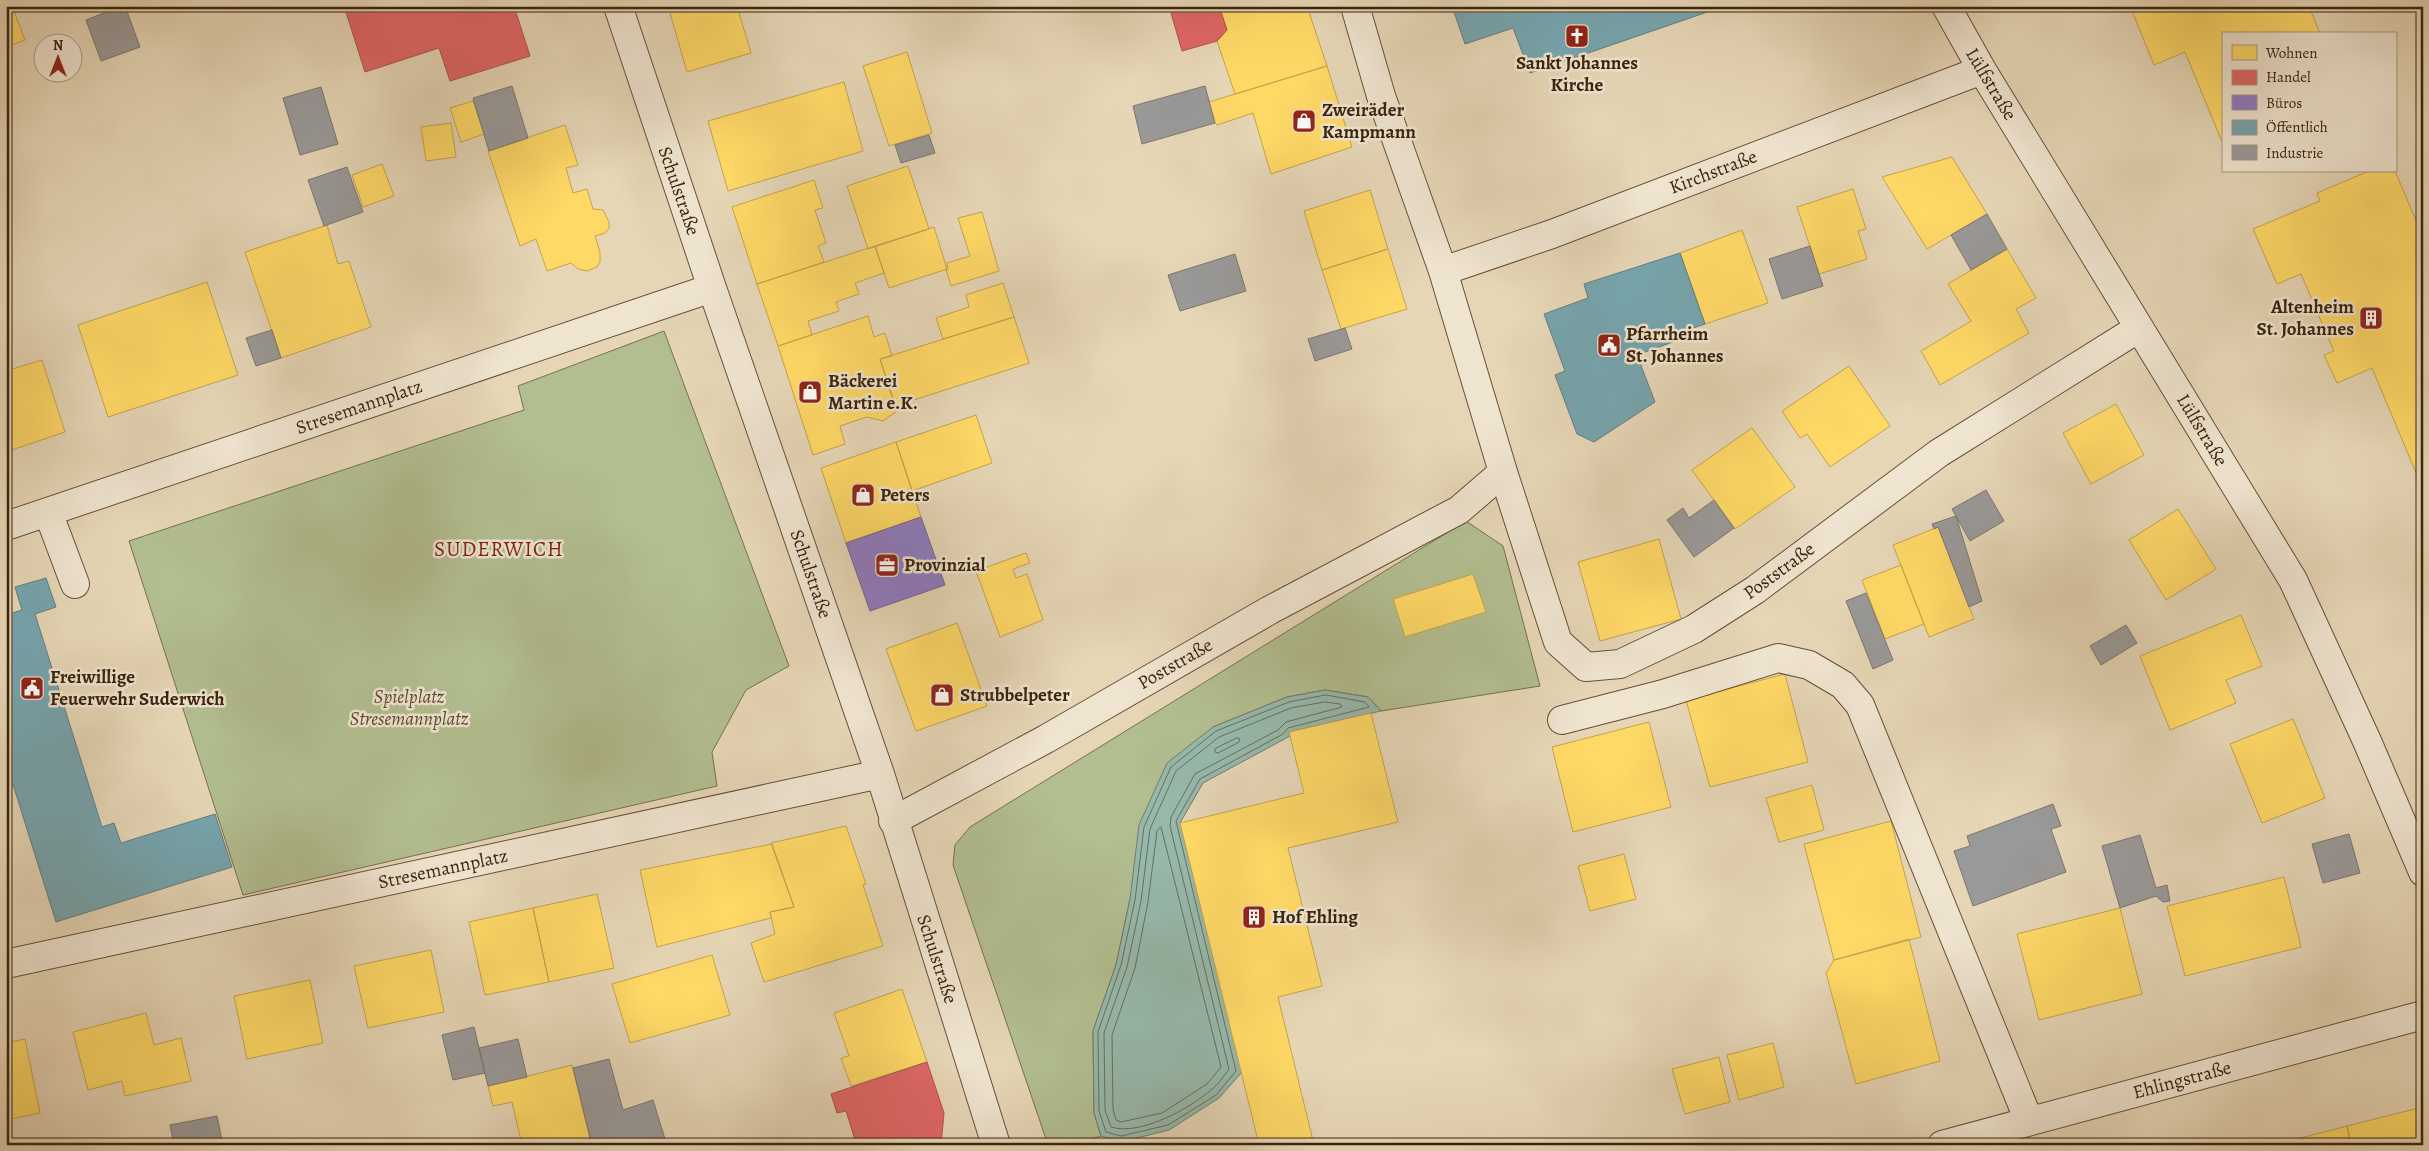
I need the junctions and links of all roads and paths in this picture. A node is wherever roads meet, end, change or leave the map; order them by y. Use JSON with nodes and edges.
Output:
{"nodes":[{"id":1,"x":618,"y":6,"type":"edge"},
{"id":2,"x":1355,"y":6,"type":"edge"},
{"id":3,"x":1946,"y":6,"type":"edge"},
{"id":4,"x":1982,"y":70,"type":"junction"},
{"id":5,"x":1443,"y":271,"type":"junction"},
{"id":6,"x":712,"y":288,"type":"junction"},
{"id":7,"x":2139,"y":328,"type":"junction"},
{"id":8,"x":1502,"y":472,"type":"junction"},
{"id":9,"x":48,"y":512,"type":"junction"},
{"id":10,"x":6,"y":526,"type":"edge"},
{"id":11,"x":75,"y":584,"type":"dead end"},
{"id":12,"x":1562,"y":720,"type":"dead end"},
{"id":13,"x":880,"y":774,"type":"junction"},
{"id":14,"x":893,"y":821,"type":"junction"},
{"id":15,"x":2423,"y":872,"type":"edge"},
{"id":16,"x":6,"y":964,"type":"edge"},
{"id":17,"x":2423,"y":1015,"type":"edge"},
{"id":18,"x":2029,"y":1121,"type":"junction"},
{"id":19,"x":996,"y":1145,"type":"edge"},
{"id":20,"x":1942,"y":1145,"type":"edge"}],
"edges":[{"from":1,"to":6,"type":"street","name":"Schulstraße"},
{"from":2,"to":5,"type":"street"},
{"from":3,"to":4,"type":"street","name":"Lülfstraße"},
{"from":4,"to":5,"type":"street","name":"Kirchstraße"},
{"from":4,"to":7,"type":"street","name":"Lülfstraße"},
{"from":5,"to":8,"type":"street"},
{"from":6,"to":9,"type":"street","name":"Stresemannplatz"},
{"from":6,"to":13,"type":"street","name":"Schulstraße"},
{"from":7,"to":8,"type":"street","name":"Poststraße"},
{"from":7,"to":15,"type":"street","name":"Lülfstraße"},
{"from":8,"to":14,"type":"street","name":"Poststraße"},
{"from":9,"to":10,"type":"street","name":"Stresemannplatz"},
{"from":9,"to":11,"type":"street"},
{"from":12,"to":18,"type":"street"},
{"from":13,"to":14,"type":"street","name":"Schulstraße"},
{"from":13,"to":16,"type":"street","name":"Stresemannplatz"},
{"from":14,"to":19,"type":"street","name":"Schulstraße"},
{"from":17,"to":18,"type":"street","name":"Ehlingstraße"},
{"from":18,"to":20,"type":"street","name":"Ehlingstraße"}]}
